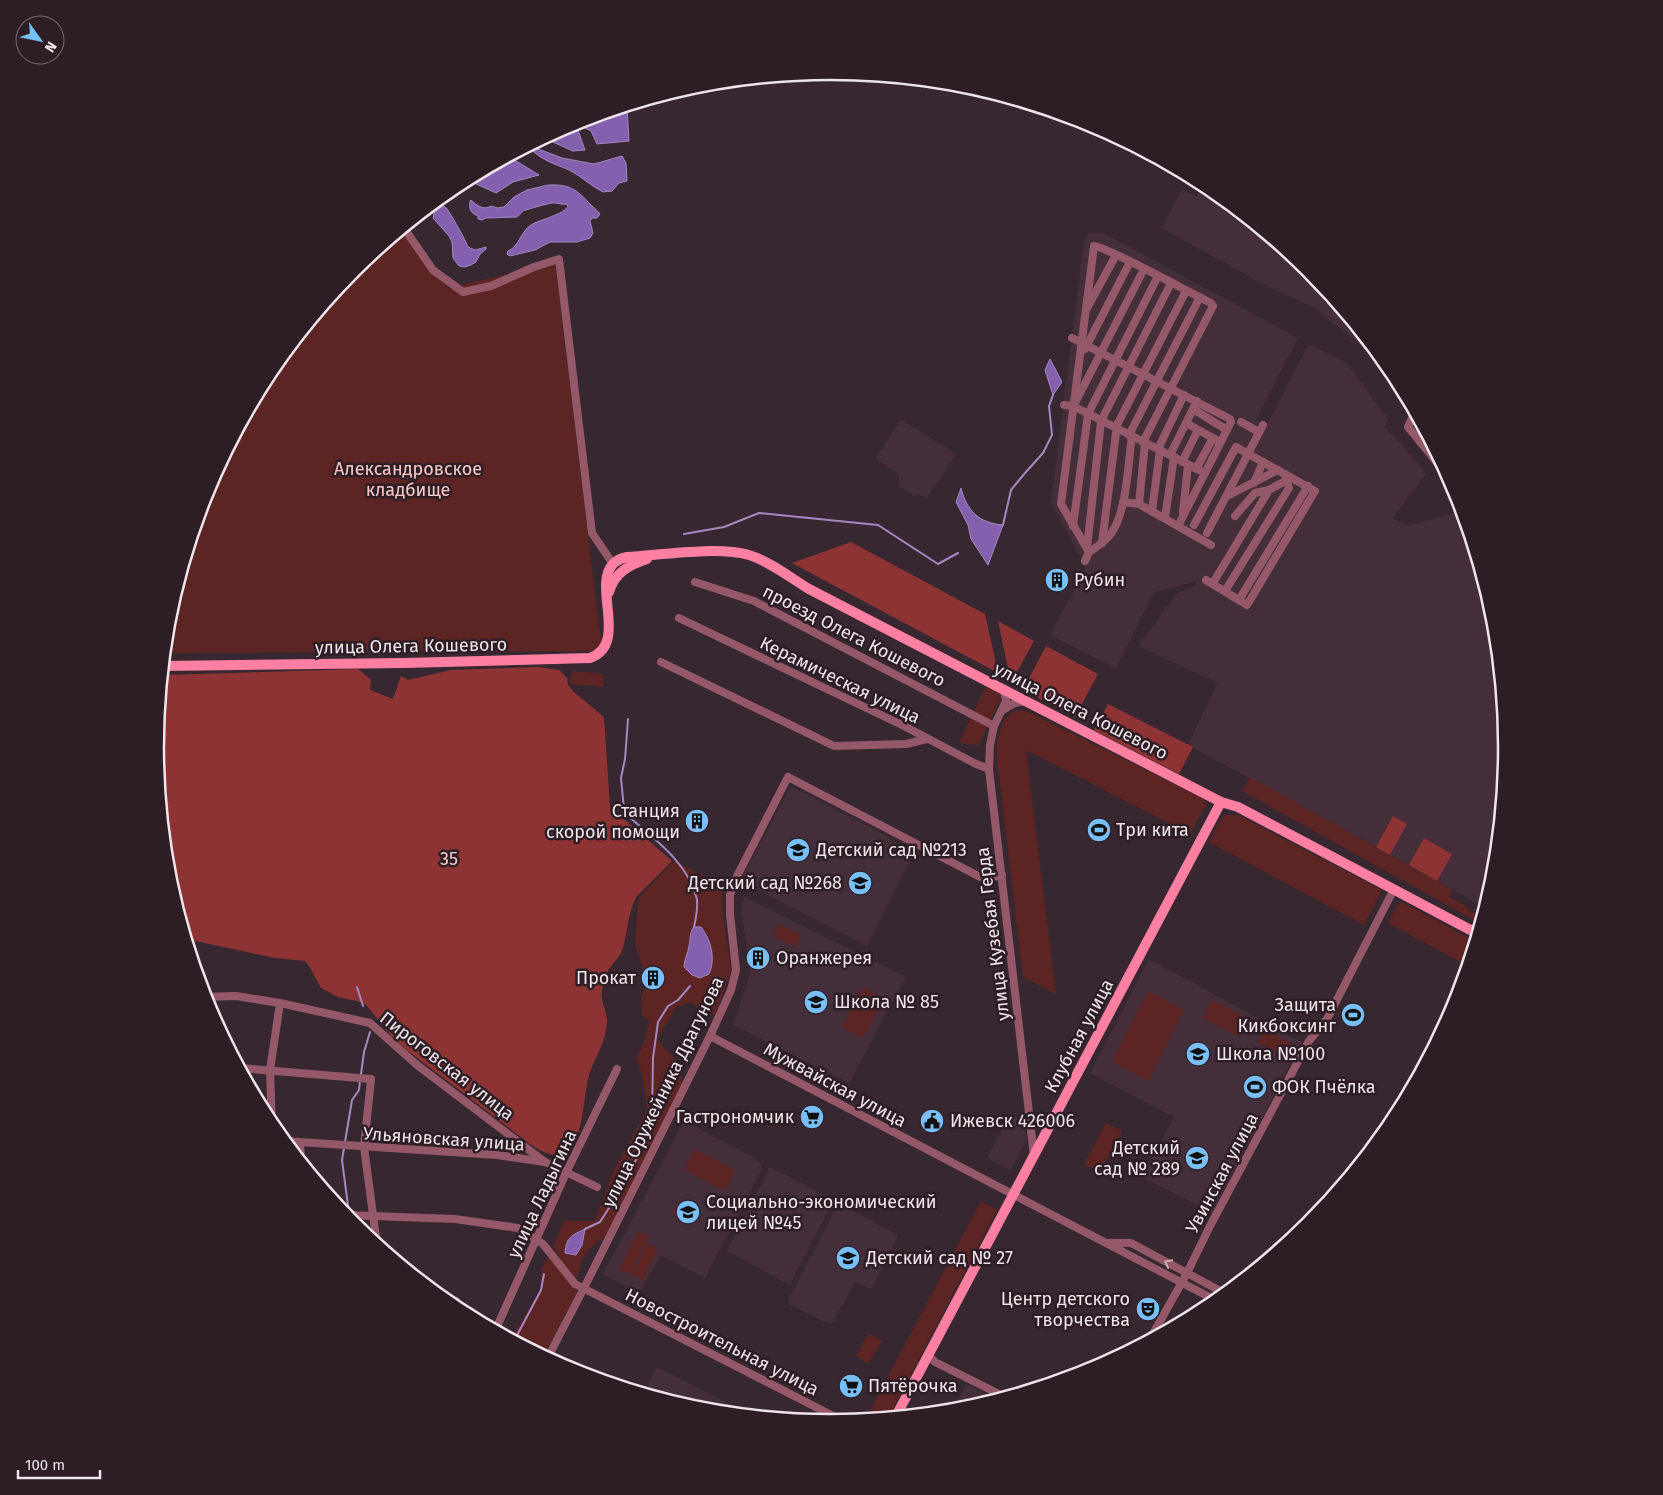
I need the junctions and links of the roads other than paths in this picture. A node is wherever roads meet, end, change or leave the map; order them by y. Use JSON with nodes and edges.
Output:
{"nodes":[{"id":1,"x":407,"y":233,"type":"edge"},
{"id":2,"x":1116,"y":255,"type":"junction"},
{"id":3,"x":1130,"y":262,"type":"junction"},
{"id":4,"x":1144,"y":269,"type":"junction"},
{"id":5,"x":1158,"y":276,"type":"junction"},
{"id":6,"x":1171,"y":283,"type":"junction"},
{"id":7,"x":1186,"y":290,"type":"junction"},
{"id":8,"x":1200,"y":298,"type":"junction"},
{"id":9,"x":1085,"y":312,"type":"junction"},
{"id":10,"x":1072,"y":338,"type":"dead end"},
{"id":11,"x":1084,"y":343,"type":"junction"},
{"id":12,"x":1101,"y":352,"type":"junction"},
{"id":13,"x":1116,"y":359,"type":"junction"},
{"id":14,"x":1129,"y":366,"type":"junction"},
{"id":15,"x":1143,"y":374,"type":"junction"},
{"id":16,"x":1157,"y":381,"type":"junction"},
{"id":17,"x":1171,"y":388,"type":"junction"},
{"id":18,"x":1184,"y":395,"type":"junction"},
{"id":19,"x":1064,"y":405,"type":"dead end"},
{"id":20,"x":1195,"y":405,"type":"junction"},
{"id":21,"x":1073,"y":406,"type":"junction"},
{"id":22,"x":1088,"y":414,"type":"junction"},
{"id":23,"x":1412,"y":418,"type":"edge"},
{"id":24,"x":1101,"y":420,"type":"junction"},
{"id":25,"x":1186,"y":422,"type":"junction"},
{"id":26,"x":1241,"y":422,"type":"dead end"},
{"id":27,"x":1116,"y":428,"type":"junction"},
{"id":28,"x":1198,"y":430,"type":"junction"},
{"id":29,"x":1130,"y":435,"type":"junction"},
{"id":30,"x":1213,"y":438,"type":"junction"},
{"id":31,"x":1144,"y":442,"type":"junction"},
{"id":32,"x":1220,"y":442,"type":"junction"},
{"id":33,"x":1159,"y":450,"type":"junction"},
{"id":34,"x":1249,"y":454,"type":"junction"},
{"id":35,"x":1172,"y":456,"type":"junction"},
{"id":36,"x":1433,"y":458,"type":"edge"},
{"id":37,"x":1262,"y":462,"type":"junction"},
{"id":38,"x":1185,"y":463,"type":"junction"},
{"id":39,"x":1196,"y":469,"type":"junction"},
{"id":40,"x":1204,"y":473,"type":"junction"},
{"id":41,"x":1283,"y":475,"type":"junction"},
{"id":42,"x":1254,"y":482,"type":"junction"},
{"id":43,"x":1269,"y":490,"type":"junction"},
{"id":44,"x":1227,"y":496,"type":"junction"},
{"id":45,"x":1123,"y":502,"type":"junction"},
{"id":46,"x":1139,"y":504,"type":"junction"},
{"id":47,"x":1152,"y":511,"type":"junction"},
{"id":48,"x":1235,"y":516,"type":"dead end"},
{"id":49,"x":1182,"y":517,"type":"junction"},
{"id":50,"x":1165,"y":518,"type":"junction"},
{"id":51,"x":1194,"y":525,"type":"dead end"},
{"id":52,"x":1074,"y":526,"type":"junction"},
{"id":53,"x":1178,"y":526,"type":"junction"},
{"id":54,"x":1207,"y":534,"type":"dead end"},
{"id":55,"x":1102,"y":543,"type":"junction"},
{"id":56,"x":1210,"y":545,"type":"dead end"},
{"id":57,"x":1088,"y":550,"type":"junction"},
{"id":58,"x":660,"y":555,"type":"junction"},
{"id":59,"x":1085,"y":560,"type":"dead end"},
{"id":60,"x":613,"y":564,"type":"junction"},
{"id":61,"x":695,"y":582,"type":"dead end"},
{"id":62,"x":1225,"y":591,"type":"junction"},
{"id":63,"x":608,"y":597,"type":"junction"},
{"id":64,"x":679,"y":618,"type":"dead end"},
{"id":65,"x":661,"y":662,"type":"dead end"},
{"id":66,"x":169,"y":666,"type":"edge"},
{"id":67,"x":1004,"y":690,"type":"junction"},
{"id":68,"x":1028,"y":702,"type":"junction"},
{"id":69,"x":1002,"y":712,"type":"junction"},
{"id":70,"x":994,"y":726,"type":"junction"},
{"id":71,"x":927,"y":740,"type":"junction"},
{"id":72,"x":989,"y":768,"type":"junction"},
{"id":73,"x":1221,"y":802,"type":"junction"},
{"id":74,"x":1002,"y":875,"type":"junction"},
{"id":75,"x":1394,"y":889,"type":"junction"},
{"id":76,"x":1473,"y":931,"type":"edge"},
{"id":77,"x":212,"y":996,"type":"edge"},
{"id":78,"x":280,"y":1003,"type":"junction"},
{"id":79,"x":710,"y":1036,"type":"junction"},
{"id":80,"x":246,"y":1068,"type":"edge"},
{"id":81,"x":617,"y":1069,"type":"dead end"},
{"id":82,"x":270,"y":1070,"type":"junction"},
{"id":83,"x":271,"y":1111,"type":"edge"},
{"id":84,"x":294,"y":1143,"type":"edge"},
{"id":85,"x":300,"y":1143,"type":"junction"},
{"id":86,"x":364,"y":1147,"type":"junction"},
{"id":87,"x":300,"y":1152,"type":"edge"},
{"id":88,"x":1034,"y":1156,"type":"junction"},
{"id":89,"x":545,"y":1162,"type":"junction"},
{"id":90,"x":566,"y":1174,"type":"junction"},
{"id":91,"x":597,"y":1187,"type":"dead end"},
{"id":92,"x":1013,"y":1195,"type":"junction"},
{"id":93,"x":357,"y":1216,"type":"edge"},
{"id":94,"x":373,"y":1217,"type":"junction"},
{"id":95,"x":375,"y":1234,"type":"edge"},
{"id":96,"x":538,"y":1240,"type":"junction"},
{"id":97,"x":1106,"y":1243,"type":"junction"},
{"id":98,"x":1187,"y":1273,"type":"junction"},
{"id":99,"x":1181,"y":1283,"type":"junction"},
{"id":100,"x":584,"y":1288,"type":"junction"},
{"id":101,"x":1219,"y":1290,"type":"edge"},
{"id":102,"x":1209,"y":1298,"type":"edge"},
{"id":103,"x":498,"y":1326,"type":"edge"},
{"id":104,"x":1154,"y":1332,"type":"edge"},
{"id":105,"x":550,"y":1352,"type":"edge"},
{"id":106,"x":928,"y":1355,"type":"junction"},
{"id":107,"x":998,"y":1393,"type":"edge"},
{"id":108,"x":898,"y":1411,"type":"edge"},
{"id":109,"x":831,"y":1415,"type":"edge"}],
"edges":[{"from":1,"to":60,"type":"street"},
{"from":2,"to":3,"type":"street"},
{"from":2,"to":9,"type":"street"},
{"from":2,"to":9,"type":"street"},
{"from":3,"to":4,"type":"street"},
{"from":3,"to":11,"type":"street"},
{"from":4,"to":5,"type":"street"},
{"from":4,"to":12,"type":"street"},
{"from":5,"to":6,"type":"street"},
{"from":5,"to":13,"type":"street"},
{"from":6,"to":7,"type":"street"},
{"from":6,"to":14,"type":"street"},
{"from":7,"to":8,"type":"street"},
{"from":7,"to":15,"type":"street"},
{"from":8,"to":16,"type":"street"},
{"from":8,"to":17,"type":"street"},
{"from":9,"to":11,"type":"street"},
{"from":10,"to":11,"type":"street"},
{"from":11,"to":12,"type":"street"},
{"from":11,"to":21,"type":"street"},
{"from":12,"to":13,"type":"street"},
{"from":12,"to":21,"type":"street"},
{"from":13,"to":14,"type":"street"},
{"from":13,"to":22,"type":"street"},
{"from":14,"to":15,"type":"street"},
{"from":14,"to":24,"type":"street"},
{"from":15,"to":16,"type":"street"},
{"from":15,"to":27,"type":"street"},
{"from":16,"to":17,"type":"street"},
{"from":16,"to":29,"type":"street"},
{"from":17,"to":18,"type":"street"},
{"from":17,"to":31,"type":"street"},
{"from":18,"to":20,"type":"street"},
{"from":18,"to":33,"type":"street"},
{"from":19,"to":21,"type":"street"},
{"from":20,"to":25,"type":"street"},
{"from":20,"to":32,"type":"street"},
{"from":21,"to":22,"type":"street"},
{"from":21,"to":52,"type":"street"},
{"from":22,"to":24,"type":"street"},
{"from":22,"to":52,"type":"street"},
{"from":23,"to":36,"type":"street"},
{"from":24,"to":27,"type":"street"},
{"from":24,"to":57,"type":"street"},
{"from":25,"to":28,"type":"street"},
{"from":25,"to":35,"type":"street"},
{"from":26,"to":34,"type":"street"},
{"from":27,"to":29,"type":"street"},
{"from":27,"to":55,"type":"street"},
{"from":28,"to":30,"type":"street"},
{"from":28,"to":38,"type":"street"},
{"from":29,"to":31,"type":"street"},
{"from":29,"to":45,"type":"street"},
{"from":30,"to":32,"type":"street"},
{"from":30,"to":39,"type":"street"},
{"from":31,"to":33,"type":"street"},
{"from":31,"to":46,"type":"street"},
{"from":32,"to":40,"type":"street"},
{"from":33,"to":35,"type":"street"},
{"from":33,"to":47,"type":"street"},
{"from":34,"to":37,"type":"street"},
{"from":34,"to":44,"type":"street"},
{"from":34,"to":51,"type":"street"},
{"from":35,"to":38,"type":"street"},
{"from":35,"to":50,"type":"street"},
{"from":37,"to":41,"type":"street"},
{"from":37,"to":42,"type":"street"},
{"from":38,"to":39,"type":"street"},
{"from":38,"to":49,"type":"street"},
{"from":39,"to":40,"type":"street"},
{"from":40,"to":49,"type":"street"},
{"from":41,"to":42,"type":"street"},
{"from":41,"to":43,"type":"street"},
{"from":41,"to":62,"type":"street"},
{"from":41,"to":62,"type":"street"},
{"from":42,"to":44,"type":"street"},
{"from":43,"to":48,"type":"street"},
{"from":43,"to":62,"type":"street"},
{"from":44,"to":54,"type":"street"},
{"from":45,"to":46,"type":"street"},
{"from":45,"to":55,"type":"street"},
{"from":46,"to":47,"type":"street"},
{"from":47,"to":50,"type":"street"},
{"from":49,"to":53,"type":"street"},
{"from":50,"to":53,"type":"street"},
{"from":52,"to":57,"type":"street"},
{"from":53,"to":56,"type":"street"},
{"from":55,"to":57,"type":"street"},
{"from":57,"to":59,"type":"street"},
{"from":58,"to":60,"type":"main road","name":"улица Олега Кошевого"},
{"from":58,"to":63,"type":"main road","name":"улица Олега Кошевого"},
{"from":58,"to":67,"type":"main road","name":"улица Олега Кошевого"},
{"from":60,"to":63,"type":"main road","name":"улица Олега Кошевого"},
{"from":61,"to":70,"type":"street","name":"проезд Олега Кошевого"},
{"from":63,"to":66,"type":"main road","name":"улица Олега Кошевого"},
{"from":64,"to":71,"type":"street","name":"Керамическая улица"},
{"from":65,"to":71,"type":"street"},
{"from":67,"to":68,"type":"main road","name":"улица Олега Кошевого"},
{"from":67,"to":69,"type":"street"},
{"from":68,"to":69,"type":"street"},
{"from":68,"to":73,"type":"main road","name":"улица Олега Кошевого"},
{"from":69,"to":70,"type":"street","name":"улица Кузебая Герда"},
{"from":70,"to":72,"type":"street","name":"улица Кузебая Герда"},
{"from":71,"to":72,"type":"street","name":"Керамическая улица"},
{"from":72,"to":74,"type":"street","name":"улица Кузебая Герда"},
{"from":73,"to":75,"type":"main road","name":"улица Олега Кошевого"},
{"from":73,"to":88,"type":"main road","name":"Клубная улица"},
{"from":74,"to":79,"type":"street","name":"улица Оружейника Драгунова"},
{"from":74,"to":88,"type":"street","name":"улица Кузебая Герда"},
{"from":75,"to":76,"type":"main road","name":"улица Олега Кошевого"},
{"from":75,"to":98,"type":"street","name":"Увинская улица"},
{"from":77,"to":78,"type":"street","name":"Пироговская улица"},
{"from":78,"to":82,"type":"street"},
{"from":78,"to":89,"type":"street","name":"Пироговская улица"},
{"from":79,"to":92,"type":"street","name":"Мужвайская улица"},
{"from":79,"to":100,"type":"street","name":"улица Оружейника Драгунова"},
{"from":80,"to":82,"type":"street"},
{"from":81,"to":90,"type":"street","name":"улица Ладыгина"},
{"from":82,"to":83,"type":"street"},
{"from":82,"to":86,"type":"street"},
{"from":84,"to":85,"type":"street","name":"Ульяновская улица"},
{"from":85,"to":86,"type":"street","name":"Ульяновская улица"},
{"from":85,"to":87,"type":"street"},
{"from":86,"to":89,"type":"street","name":"Ульяновская улица"},
{"from":86,"to":94,"type":"street"},
{"from":88,"to":92,"type":"main road","name":"Клубная улица"},
{"from":89,"to":90,"type":"street","name":"Ульяновская улица"},
{"from":90,"to":91,"type":"street","name":"Ульяновская улица"},
{"from":90,"to":96,"type":"street","name":"улица Ладыгина"},
{"from":92,"to":97,"type":"street","name":"Мужвайская улица"},
{"from":92,"to":106,"type":"main road","name":"Клубная улица"},
{"from":93,"to":94,"type":"street","name":"Новостроительная улица"},
{"from":94,"to":95,"type":"street"},
{"from":94,"to":96,"type":"street","name":"Новостроительная улица"},
{"from":96,"to":100,"type":"street","name":"Новостроительная улица"},
{"from":96,"to":103,"type":"street","name":"улица Ладыгина"},
{"from":98,"to":97,"type":"street","name":"Мужвайская улица","one_way":true},
{"from":97,"to":99,"type":"street","name":"Мужвайская улица"},
{"from":98,"to":99,"type":"street","name":"Увинская улица"},
{"from":98,"to":101,"type":"street","name":"Мужвайская улица"},
{"from":99,"to":102,"type":"street","name":"Мужвайская улица"},
{"from":99,"to":104,"type":"street","name":"Увинская улица"},
{"from":100,"to":105,"type":"street","name":"улица Оружейника Драгунова"},
{"from":100,"to":109,"type":"street","name":"Новостроительная улица"},
{"from":106,"to":107,"type":"street"},
{"from":106,"to":108,"type":"main road","name":"Клубная улица"}]}
